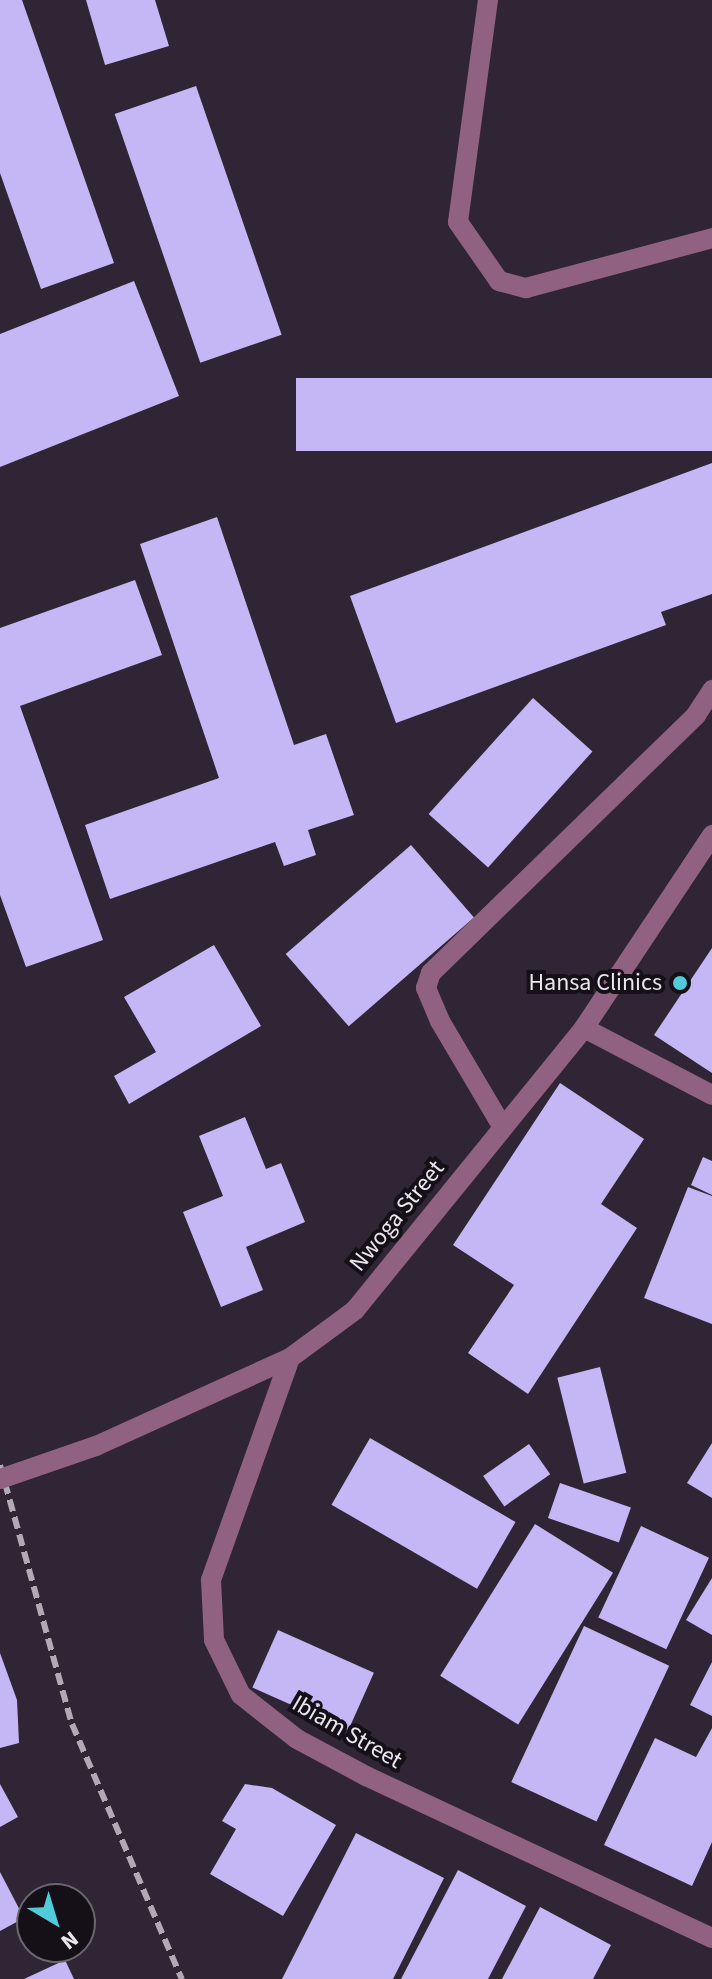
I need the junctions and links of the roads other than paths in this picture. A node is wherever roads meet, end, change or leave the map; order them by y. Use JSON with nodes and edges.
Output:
{"nodes":[{"id":1,"x":488,"y":0,"type":"edge"},
{"id":2,"x":712,"y":238,"type":"edge"},
{"id":3,"x":712,"y":690,"type":"edge"},
{"id":4,"x":712,"y":835,"type":"edge"},
{"id":5,"x":584,"y":1028,"type":"junction"},
{"id":6,"x":712,"y":1095,"type":"edge"},
{"id":7,"x":502,"y":1126,"type":"junction"},
{"id":8,"x":290,"y":1358,"type":"junction"},
{"id":9,"x":0,"y":1479,"type":"edge"},
{"id":10,"x":712,"y":1938,"type":"edge"}],
"edges":[{"from":1,"to":2,"type":"street"},
{"from":3,"to":7,"type":"street"},
{"from":4,"to":5,"type":"street","name":"Nwoga Street"},
{"from":5,"to":6,"type":"street"},
{"from":5,"to":7,"type":"street","name":"Nwoga Street"},
{"from":7,"to":8,"type":"street","name":"Nwoga Street"},
{"from":8,"to":9,"type":"street","name":"Nwoga Street","bridge":true},
{"from":8,"to":10,"type":"street","name":"Ibiam Street"}]}
